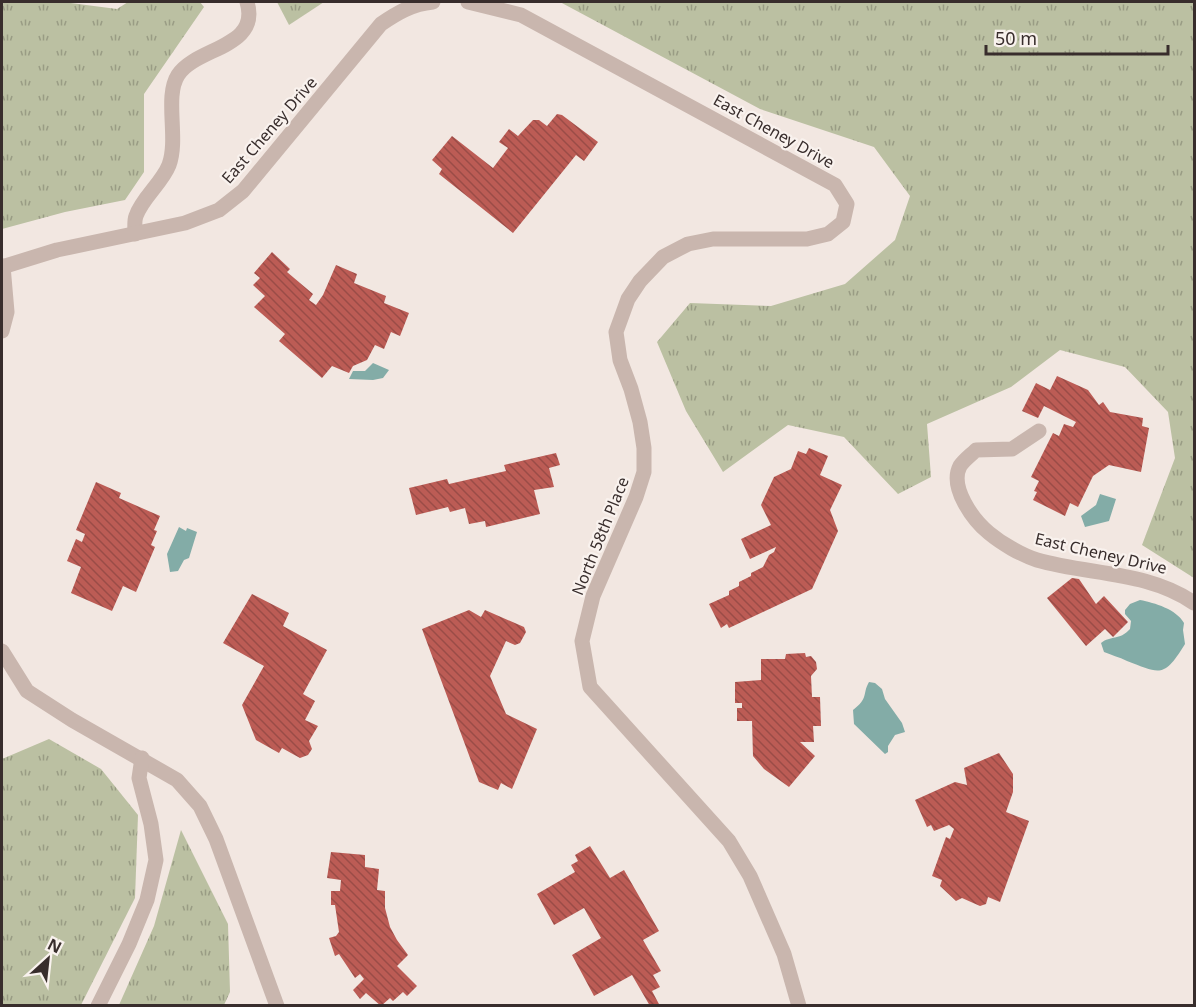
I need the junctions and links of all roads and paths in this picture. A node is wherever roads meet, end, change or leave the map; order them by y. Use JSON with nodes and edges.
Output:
{"nodes":[{"id":1,"x":247,"y":2,"type":"edge"},
{"id":2,"x":433,"y":2,"type":"edge"},
{"id":3,"x":468,"y":2,"type":"edge"},
{"id":4,"x":836,"y":185,"type":"joint"},
{"id":5,"x":135,"y":234,"type":"junction"},
{"id":6,"x":2,"y":266,"type":"edge"},
{"id":7,"x":2,"y":331,"type":"edge"},
{"id":8,"x":1039,"y":431,"type":"dead end"},
{"id":9,"x":1194,"y":603,"type":"edge"},
{"id":10,"x":2,"y":651,"type":"edge"},
{"id":11,"x":142,"y":758,"type":"junction"},
{"id":12,"x":98,"y":1005,"type":"edge"},
{"id":13,"x":277,"y":1005,"type":"edge"},
{"id":14,"x":799,"y":1005,"type":"edge"}],
"edges":[{"from":1,"to":5,"type":"street"},
{"from":2,"to":5,"type":"street","name":"East Cheney Drive"},
{"from":3,"to":4,"type":"street","name":"East Cheney Drive"},
{"from":4,"to":14,"type":"street","name":"North 58th Place"},
{"from":5,"to":6,"type":"street","name":"East Cheney Drive"},
{"from":6,"to":7,"type":"street"},
{"from":8,"to":9,"type":"street","name":"East Cheney Drive"},
{"from":10,"to":11,"type":"street"},
{"from":11,"to":12,"type":"street"},
{"from":11,"to":13,"type":"street"}]}
